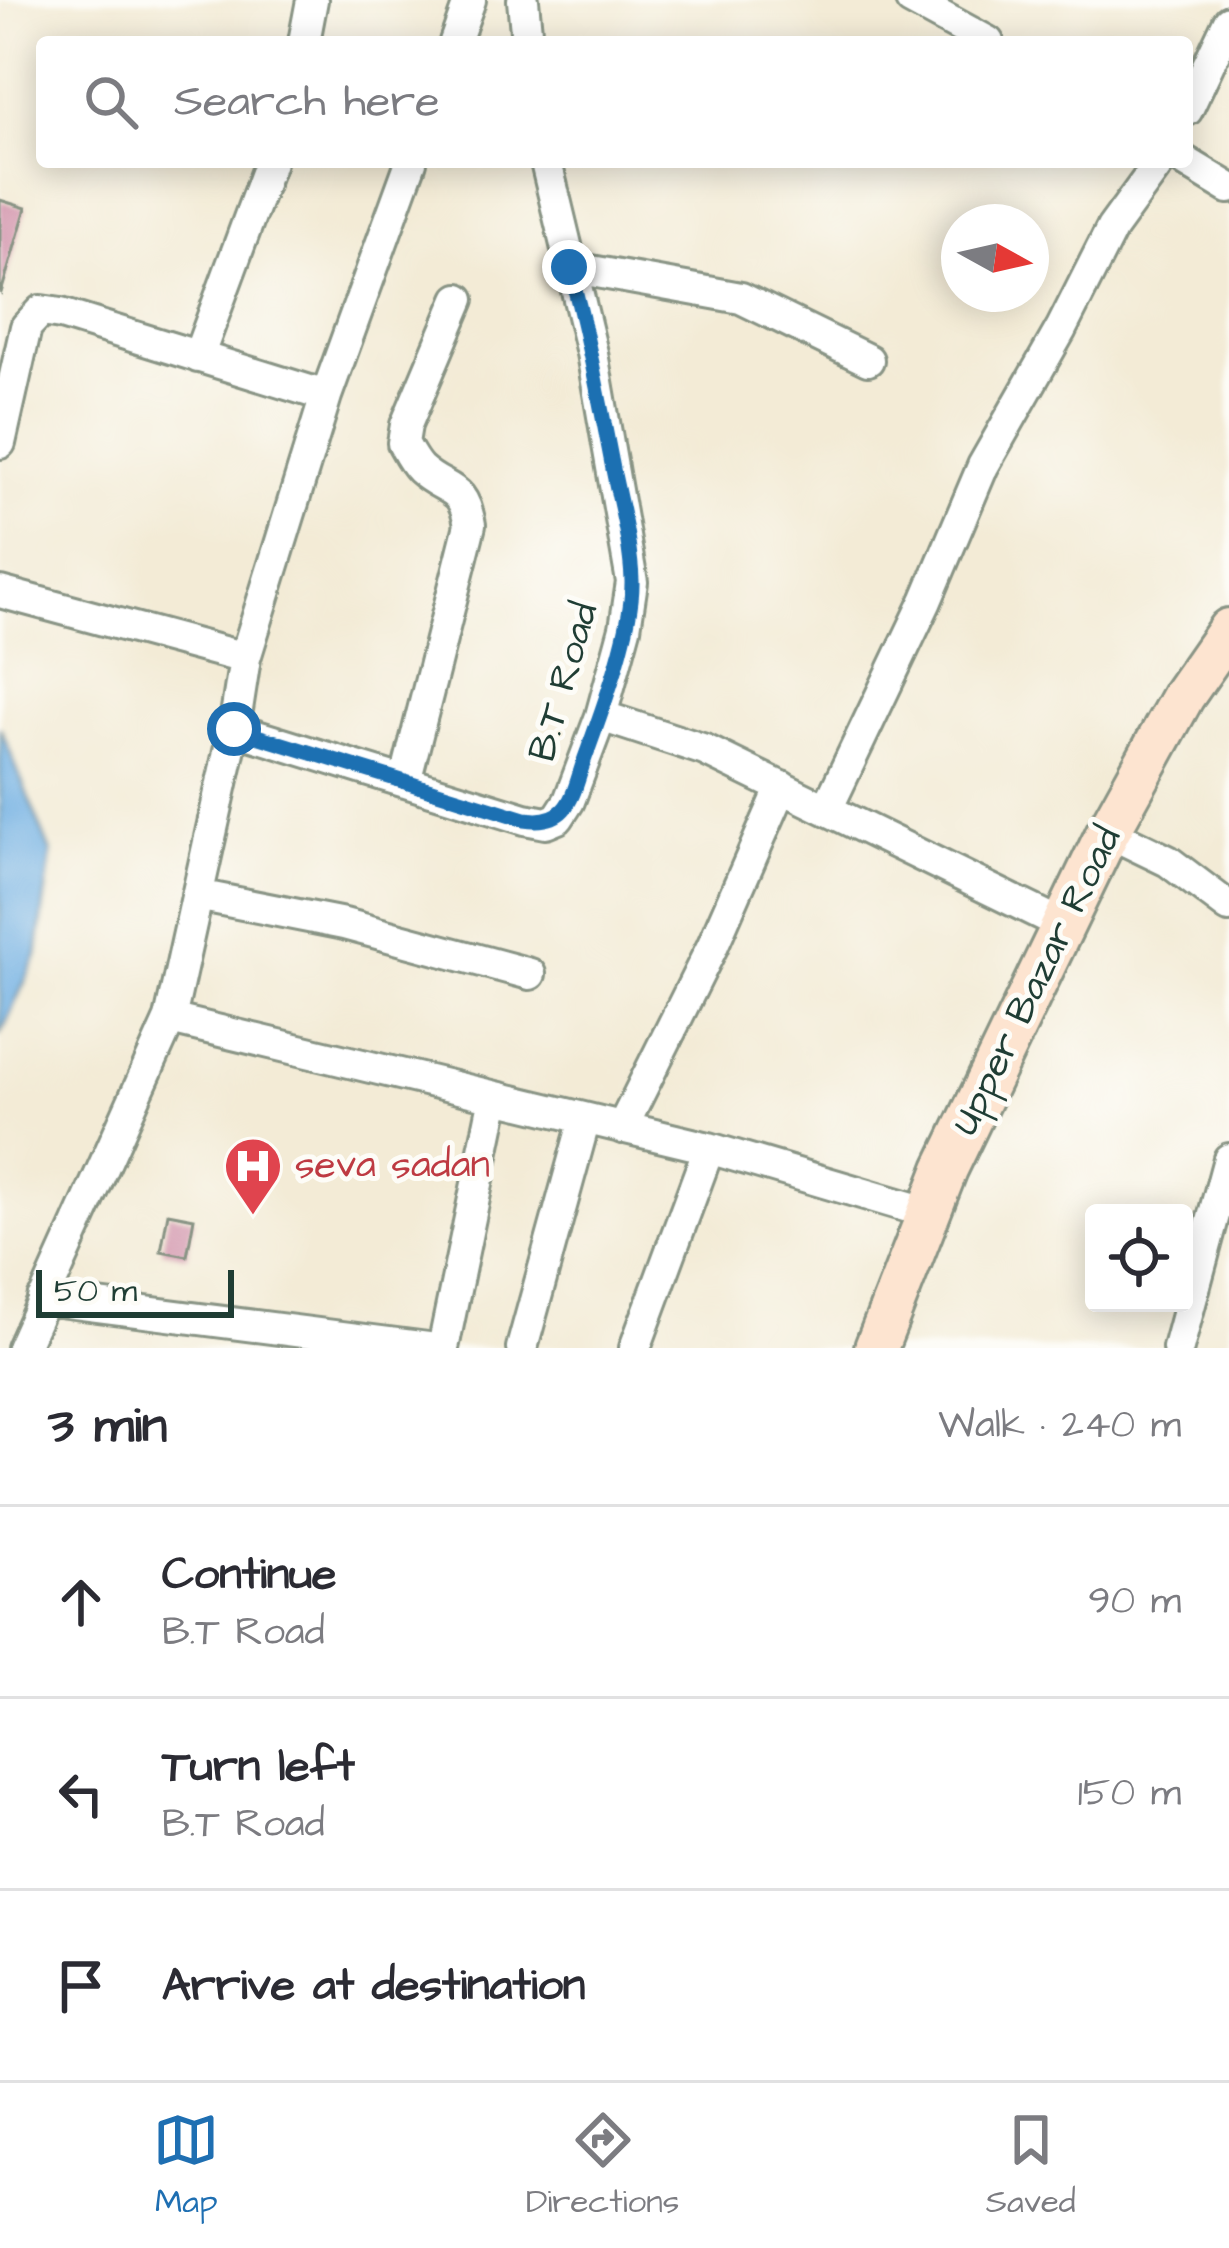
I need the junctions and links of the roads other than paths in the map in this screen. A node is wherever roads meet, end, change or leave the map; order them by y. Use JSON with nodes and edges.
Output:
{"nodes":[{"id":1,"x":312,"y":0,"type":"edge"},
{"id":2,"x":470,"y":0,"type":"edge"},
{"id":3,"x":523,"y":0,"type":"edge"},
{"id":4,"x":911,"y":0,"type":"edge"},
{"id":5,"x":1229,"y":20,"type":"edge"},
{"id":6,"x":305,"y":36,"type":"edge"},
{"id":7,"x":457,"y":36,"type":"edge"},
{"id":8,"x":526,"y":36,"type":"edge"},
{"id":9,"x":977,"y":36,"type":"edge"},
{"id":10,"x":1193,"y":97,"type":"edge"},
{"id":11,"x":1193,"y":166,"type":"edge"},
{"id":12,"x":268,"y":168,"type":"edge"},
{"id":13,"x":409,"y":168,"type":"edge"},
{"id":14,"x":547,"y":168,"type":"edge"},
{"id":15,"x":1156,"y":168,"type":"edge"},
{"id":16,"x":1229,"y":188,"type":"edge"},
{"id":17,"x":569,"y":267,"type":"junction"},
{"id":18,"x":459,"y":299,"type":"dead end"},
{"id":19,"x":198,"y":356,"type":"junction"},
{"id":20,"x":868,"y":360,"type":"dead end"},
{"id":21,"x":326,"y":396,"type":"junction"},
{"id":22,"x":0,"y":443,"type":"edge"},
{"id":23,"x":0,"y":592,"type":"edge"},
{"id":24,"x":1229,"y":630,"type":"edge"},
{"id":25,"x":245,"y":658,"type":"junction"},
{"id":26,"x":601,"y":716,"type":"junction"},
{"id":27,"x":234,"y":729,"type":"junction"},
{"id":28,"x":405,"y":782,"type":"junction"},
{"id":29,"x":782,"y":787,"type":"junction"},
{"id":30,"x":827,"y":809,"type":"junction"},
{"id":31,"x":1108,"y":832,"type":"junction"},
{"id":32,"x":197,"y":895,"type":"junction"},
{"id":33,"x":1229,"y":907,"type":"edge"},
{"id":34,"x":1063,"y":925,"type":"junction"},
{"id":35,"x":530,"y":974,"type":"dead end"},
{"id":36,"x":170,"y":1019,"type":"junction"},
{"id":37,"x":495,"y":1097,"type":"junction"},
{"id":38,"x":585,"y":1119,"type":"junction"},
{"id":39,"x":622,"y":1128,"type":"junction"},
{"id":40,"x":709,"y":1148,"type":"junction"},
{"id":41,"x":1229,"y":1159,"type":"edge"},
{"id":42,"x":929,"y":1213,"type":"junction"},
{"id":43,"x":43,"y":1299,"type":"junction"},
{"id":44,"x":22,"y":1348,"type":"edge"},
{"id":45,"x":428,"y":1348,"type":"edge"},
{"id":46,"x":443,"y":1348,"type":"edge"},
{"id":47,"x":522,"y":1348,"type":"edge"},
{"id":48,"x":635,"y":1348,"type":"edge"},
{"id":49,"x":876,"y":1348,"type":"edge"},
{"id":50,"x":1178,"y":1348,"type":"edge"}],
"edges":[{"from":1,"to":6,"type":"street"},
{"from":2,"to":7,"type":"street"},
{"from":3,"to":8,"type":"street"},
{"from":4,"to":9,"type":"street"},
{"from":5,"to":10,"type":"street"},
{"from":11,"to":16,"type":"street"},
{"from":12,"to":19,"type":"street"},
{"from":13,"to":21,"type":"street"},
{"from":14,"to":17,"type":"street","name":"B.T Road"},
{"from":15,"to":30,"type":"street"},
{"from":17,"to":20,"type":"street"},
{"from":17,"to":26,"type":"street","name":"B.T Road"},
{"from":18,"to":28,"type":"street"},
{"from":19,"to":21,"type":"street"},
{"from":19,"to":22,"type":"street"},
{"from":21,"to":25,"type":"street"},
{"from":23,"to":25,"type":"street"},
{"from":24,"to":31,"type":"street","name":"Upper Bazar Road"},
{"from":25,"to":27,"type":"street"},
{"from":26,"to":28,"type":"street","name":"B.T Road"},
{"from":26,"to":29,"type":"street"},
{"from":27,"to":28,"type":"street","name":"B.T Road"},
{"from":27,"to":32,"type":"street"},
{"from":29,"to":30,"type":"street"},
{"from":29,"to":39,"type":"street"},
{"from":30,"to":34,"type":"street"},
{"from":31,"to":33,"type":"street"},
{"from":31,"to":34,"type":"street","name":"Upper Bazar Road"},
{"from":32,"to":35,"type":"street"},
{"from":32,"to":36,"type":"street"},
{"from":34,"to":42,"type":"street","name":"Upper Bazar Road"},
{"from":36,"to":37,"type":"street"},
{"from":36,"to":43,"type":"street"},
{"from":37,"to":38,"type":"street"},
{"from":37,"to":46,"type":"street"},
{"from":38,"to":39,"type":"street"},
{"from":38,"to":47,"type":"street"},
{"from":39,"to":40,"type":"street"},
{"from":40,"to":42,"type":"street"},
{"from":40,"to":48,"type":"street"},
{"from":41,"to":50,"type":"street"},
{"from":42,"to":49,"type":"street","name":"Upper Bazar Road"},
{"from":43,"to":44,"type":"street"},
{"from":43,"to":45,"type":"street"}]}
